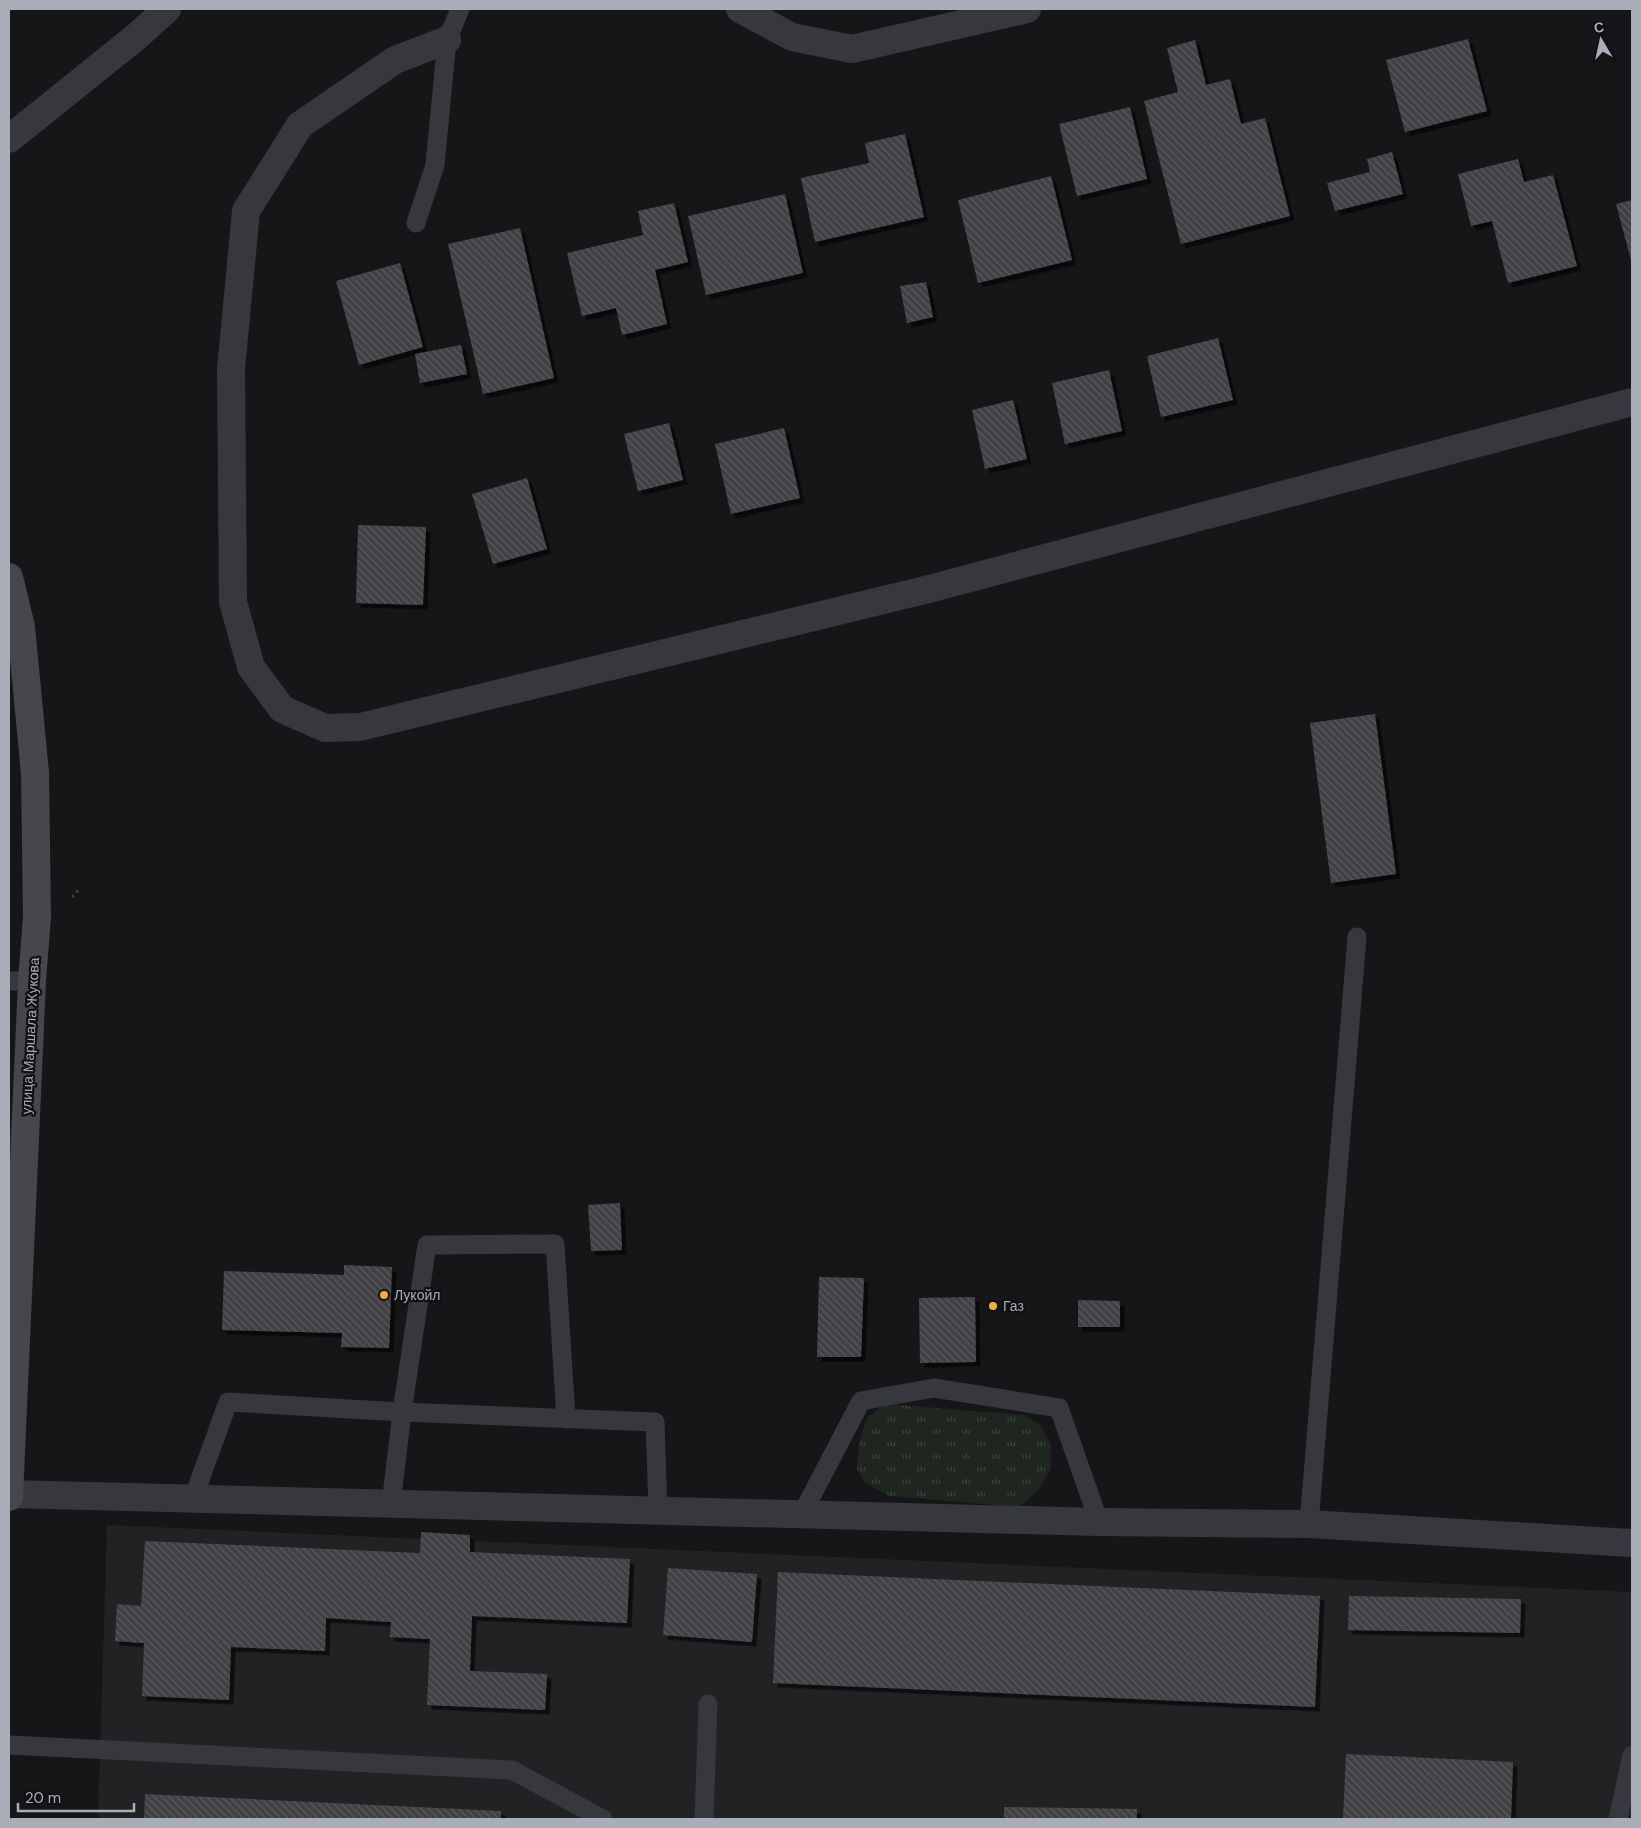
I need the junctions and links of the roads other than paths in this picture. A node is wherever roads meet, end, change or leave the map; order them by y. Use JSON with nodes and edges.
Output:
{"nodes":[{"id":1,"x":167,"y":9,"type":"edge"},
{"id":2,"x":460,"y":9,"type":"edge"},
{"id":3,"x":740,"y":9,"type":"edge"},
{"id":4,"x":1027,"y":9,"type":"edge"},
{"id":5,"x":447,"y":40,"type":"junction"},
{"id":6,"x":9,"y":138,"type":"edge"},
{"id":7,"x":416,"y":223,"type":"dead end"},
{"id":8,"x":1632,"y":402,"type":"edge"},
{"id":9,"x":9,"y":578,"type":"edge"},
{"id":10,"x":1357,"y":937,"type":"dead end"},
{"id":11,"x":20,"y":981,"type":"edge"},
{"id":12,"x":402,"y":1412,"type":"junction"},
{"id":13,"x":566,"y":1419,"type":"junction"},
{"id":14,"x":9,"y":1495,"type":"edge"},
{"id":15,"x":193,"y":1499,"type":"junction"},
{"id":16,"x":391,"y":1504,"type":"junction"},
{"id":17,"x":658,"y":1511,"type":"junction"},
{"id":18,"x":802,"y":1514,"type":"junction"},
{"id":19,"x":1099,"y":1522,"type":"junction"},
{"id":20,"x":1309,"y":1524,"type":"junction"},
{"id":21,"x":1632,"y":1543,"type":"edge"},
{"id":22,"x":708,"y":1704,"type":"dead end"},
{"id":23,"x":9,"y":1745,"type":"edge"},
{"id":24,"x":1632,"y":1755,"type":"edge"},
{"id":25,"x":603,"y":1819,"type":"edge"},
{"id":26,"x":704,"y":1819,"type":"edge"},
{"id":27,"x":1618,"y":1819,"type":"edge"}],
"edges":[{"from":1,"to":6,"type":"street"},
{"from":2,"to":5,"type":"lane"},
{"from":3,"to":4,"type":"street"},
{"from":5,"to":7,"type":"lane"},
{"from":5,"to":8,"type":"street"},
{"from":9,"to":11,"type":"main road","name":"улица Маршала Жукова"},
{"from":10,"to":20,"type":"lane"},
{"from":11,"to":14,"type":"main road","name":"улица Маршала Жукова"},
{"from":12,"to":13,"type":"lane"},
{"from":12,"to":13,"type":"lane"},
{"from":12,"to":15,"type":"lane"},
{"from":12,"to":16,"type":"lane"},
{"from":13,"to":17,"type":"lane"},
{"from":14,"to":15,"type":"street"},
{"from":15,"to":16,"type":"street"},
{"from":16,"to":17,"type":"street"},
{"from":17,"to":18,"type":"street"},
{"from":18,"to":19,"type":"street"},
{"from":18,"to":19,"type":"lane"},
{"from":19,"to":20,"type":"street"},
{"from":20,"to":21,"type":"street"},
{"from":22,"to":26,"type":"lane"},
{"from":23,"to":25,"type":"lane"},
{"from":24,"to":27,"type":"lane"}]}
